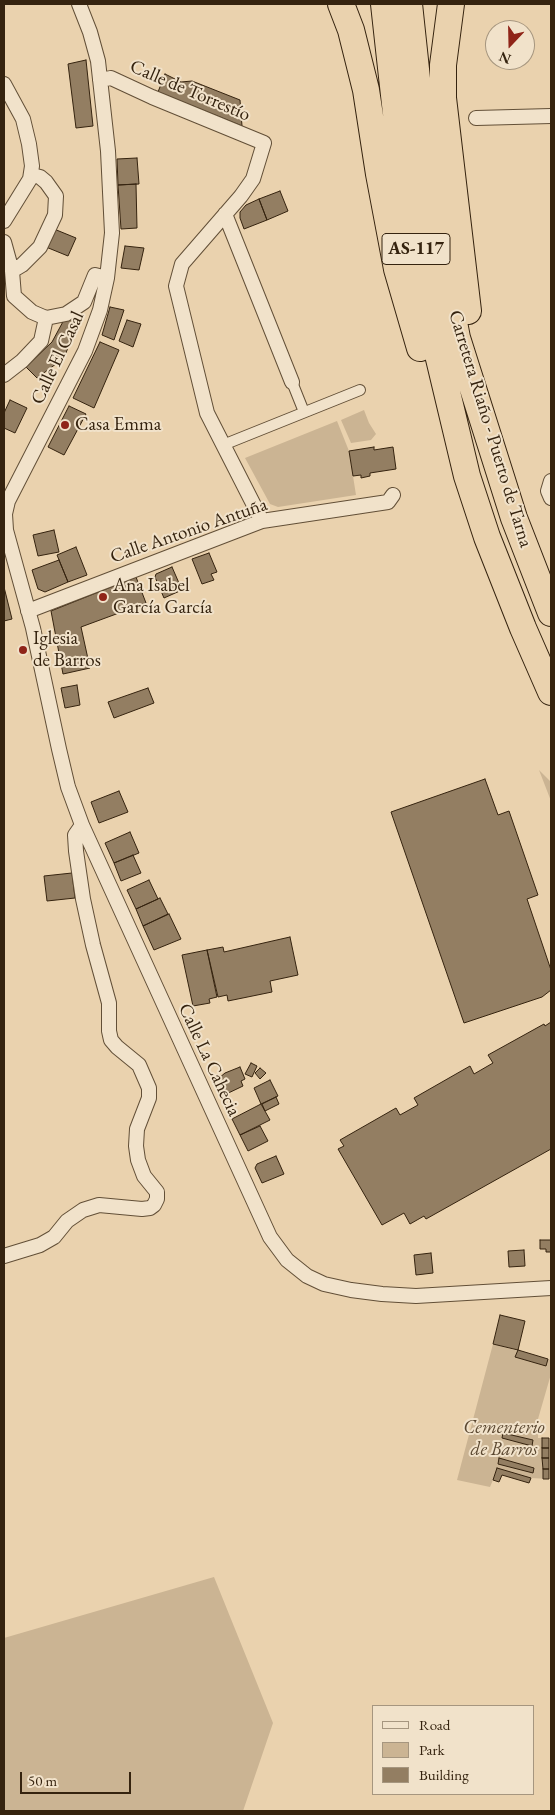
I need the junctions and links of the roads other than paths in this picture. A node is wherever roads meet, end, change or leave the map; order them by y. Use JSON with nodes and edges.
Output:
{"nodes":[{"id":1,"x":79,"y":4,"type":"edge"},
{"id":2,"x":341,"y":4,"type":"edge"},
{"id":3,"x":450,"y":4,"type":"edge"},
{"id":4,"x":397,"y":11,"type":"edge"},
{"id":5,"x":100,"y":80,"type":"junction"},
{"id":6,"x":4,"y":84,"type":"edge"},
{"id":7,"x":551,"y":116,"type":"edge"},
{"id":8,"x":476,"y":118,"type":"dead end"},
{"id":9,"x":32,"y":174,"type":"junction"},
{"id":10,"x":225,"y":214,"type":"junction"},
{"id":11,"x":4,"y":222,"type":"edge"},
{"id":12,"x":4,"y":242,"type":"edge"},
{"id":13,"x":12,"y":271,"type":"junction"},
{"id":14,"x":107,"y":278,"type":"junction"},
{"id":15,"x":9,"y":301,"type":"edge"},
{"id":16,"x":46,"y":318,"type":"junction"},
{"id":17,"x":4,"y":375,"type":"edge"},
{"id":18,"x":292,"y":382,"type":"joint"},
{"id":19,"x":360,"y":390,"type":"dead end"},
{"id":20,"x":304,"y":412,"type":"junction"},
{"id":21,"x":223,"y":445,"type":"junction"},
{"id":22,"x":494,"y":453,"type":"junction"},
{"id":23,"x":467,"y":476,"type":"junction"},
{"id":24,"x":393,"y":495,"type":"dead end"},
{"id":25,"x":4,"y":514,"type":"edge"},
{"id":26,"x":262,"y":521,"type":"junction"},
{"id":27,"x":28,"y":611,"type":"junction"},
{"id":28,"x":551,"y":613,"type":"edge"},
{"id":29,"x":551,"y":692,"type":"edge"},
{"id":30,"x":82,"y":825,"type":"junction"},
{"id":31,"x":4,"y":1256,"type":"edge"},
{"id":32,"x":551,"y":1288,"type":"edge"}],
"edges":[{"from":1,"to":5,"type":"street","name":"Calle El Casal"},
{"from":2,"to":23,"type":"highway"},
{"from":3,"to":22,"type":"highway"},
{"from":4,"to":22,"type":"highway","name":"Carretera Riaño - Puerto de Tarna","number":"AS-117"},
{"from":4,"to":23,"type":"highway","name":"Carretera Riaño - Puerto de Tarna","number":"AS-117"},
{"from":5,"to":10,"type":"street","name":"Calle de Torrestío"},
{"from":5,"to":14,"type":"street","name":"Calle El Casal"},
{"from":6,"to":9,"type":"street"},
{"from":7,"to":8,"type":"street"},
{"from":9,"to":11,"type":"street"},
{"from":9,"to":13,"type":"street"},
{"from":10,"to":18,"type":"street"},
{"from":10,"to":21,"type":"street"},
{"from":12,"to":13,"type":"street"},
{"from":13,"to":15,"type":"street"},
{"from":14,"to":16,"type":"street"},
{"from":14,"to":25,"type":"street","name":"Calle El Casal"},
{"from":15,"to":16,"type":"street"},
{"from":16,"to":17,"type":"street"},
{"from":18,"to":20,"type":"street"},
{"from":19,"to":20,"type":"street"},
{"from":20,"to":21,"type":"street"},
{"from":21,"to":26,"type":"street"},
{"from":22,"to":28,"type":"highway","name":"Carretera Riaño - Puerto de Tarna","number":"AS-117"},
{"from":23,"to":29,"type":"highway","name":"Carretera Riaño - Puerto de Tarna","number":"AS-117"},
{"from":24,"to":26,"type":"street","name":"Calle Antonio Antuña"},
{"from":25,"to":27,"type":"street","name":"Calle El Casal"},
{"from":26,"to":27,"type":"street","name":"Calle Antonio Antuña"},
{"from":27,"to":30,"type":"street","name":"Calle La Cahecia"},
{"from":30,"to":31,"type":"street"},
{"from":30,"to":32,"type":"street","name":"Calle La Cahecia"}]}
